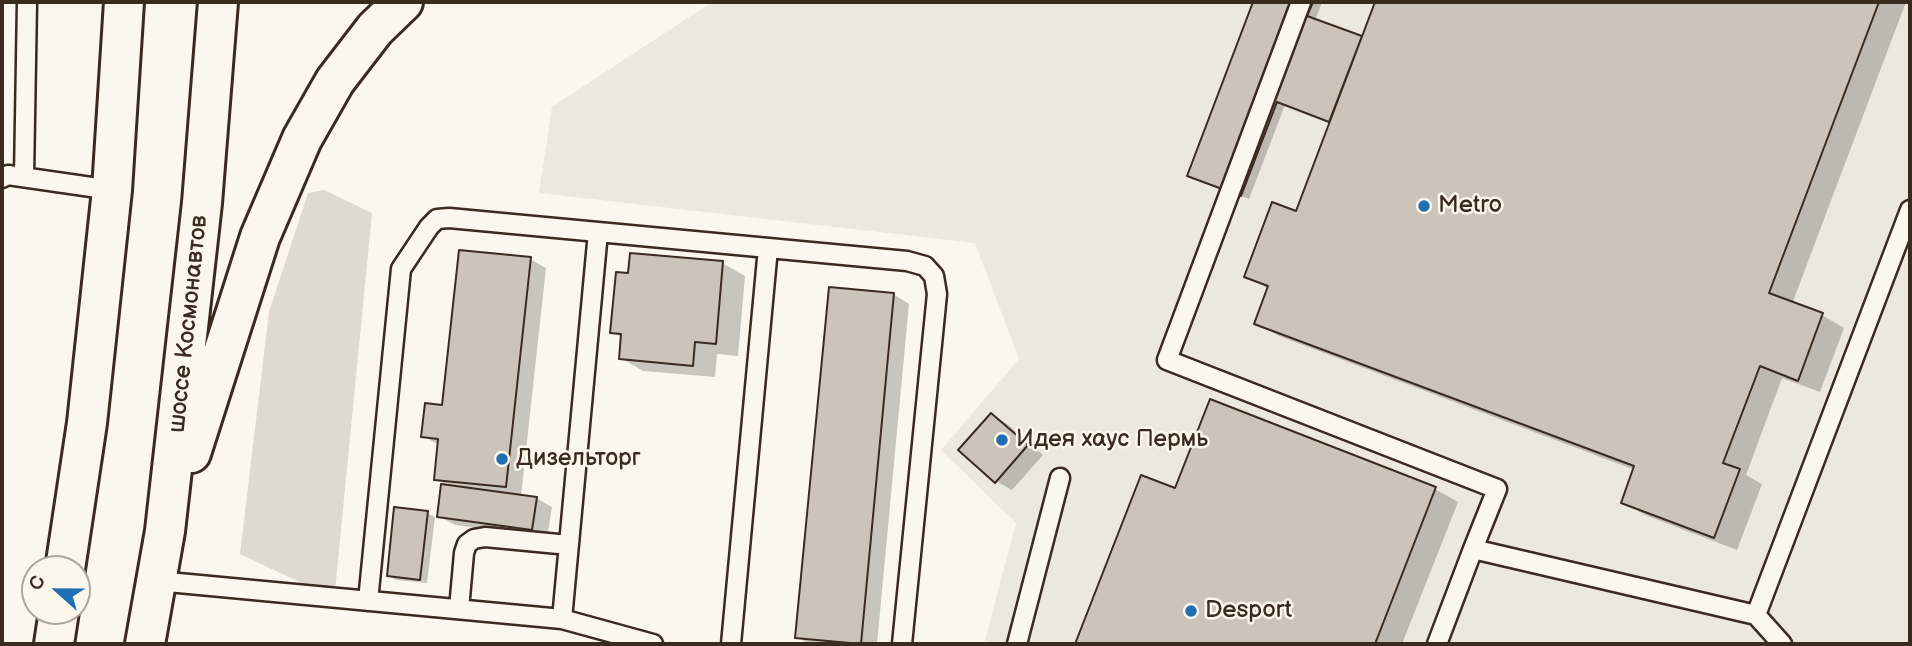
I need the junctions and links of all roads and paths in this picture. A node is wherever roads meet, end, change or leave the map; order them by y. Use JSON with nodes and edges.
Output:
{"nodes":[{"id":1,"x":27,"y":2,"type":"edge"},
{"id":2,"x":218,"y":2,"type":"edge"},
{"id":3,"x":403,"y":2,"type":"edge"},
{"id":4,"x":1301,"y":2,"type":"edge"},
{"id":5,"x":121,"y":11,"type":"edge"},
{"id":6,"x":24,"y":177,"type":"junction"},
{"id":7,"x":2,"y":178,"type":"edge"},
{"id":8,"x":112,"y":190,"type":"junction"},
{"id":9,"x":1910,"y":210,"type":"edge"},
{"id":10,"x":598,"y":232,"type":"junction"},
{"id":11,"x":768,"y":248,"type":"junction"},
{"id":12,"x":1060,"y":478,"type":"dead end"},
{"id":13,"x":165,"y":531,"type":"junction"},
{"id":14,"x":569,"y":545,"type":"junction"},
{"id":15,"x":1474,"y":549,"type":"junction"},
{"id":16,"x":67,"y":555,"type":"edge"},
{"id":17,"x":156,"y":581,"type":"junction"},
{"id":18,"x":368,"y":601,"type":"junction"},
{"id":19,"x":459,"y":609,"type":"junction"},
{"id":20,"x":1756,"y":615,"type":"junction"},
{"id":21,"x":562,"y":619,"type":"junction"},
{"id":22,"x":57,"y":625,"type":"edge"},
{"id":23,"x":54,"y":644,"type":"edge"},
{"id":24,"x":145,"y":644,"type":"edge"},
{"id":25,"x":653,"y":644,"type":"edge"},
{"id":26,"x":731,"y":644,"type":"edge"},
{"id":27,"x":902,"y":644,"type":"edge"},
{"id":28,"x":1017,"y":644,"type":"edge"},
{"id":29,"x":1437,"y":644,"type":"edge"},
{"id":30,"x":1782,"y":644,"type":"edge"}],
"edges":[{"from":1,"to":6,"type":"lane"},
{"from":2,"to":13,"type":"main road","name":"шоссе Космонавтов"},
{"from":3,"to":13,"type":"main road"},
{"from":4,"to":15,"type":"lane"},
{"from":5,"to":8,"type":"main road"},
{"from":6,"to":7,"type":"lane"},
{"from":6,"to":8,"type":"lane"},
{"from":8,"to":16,"type":"main road"},
{"from":9,"to":20,"type":"lane"},
{"from":10,"to":11,"type":"lane"},
{"from":10,"to":14,"type":"lane"},
{"from":10,"to":18,"type":"lane"},
{"from":11,"to":26,"type":"lane"},
{"from":11,"to":27,"type":"lane"},
{"from":12,"to":28,"type":"lane"},
{"from":13,"to":17,"type":"main road","name":"шоссе Космонавтов"},
{"from":14,"to":19,"type":"lane"},
{"from":14,"to":21,"type":"lane"},
{"from":15,"to":20,"type":"lane"},
{"from":15,"to":29,"type":"lane"},
{"from":17,"to":18,"type":"lane"},
{"from":17,"to":24,"type":"main road","name":"шоссе Космонавтов"},
{"from":18,"to":19,"type":"lane"},
{"from":19,"to":21,"type":"lane"},
{"from":20,"to":30,"type":"lane"},
{"from":21,"to":25,"type":"lane"},
{"from":22,"to":23,"type":"main road"}]}
